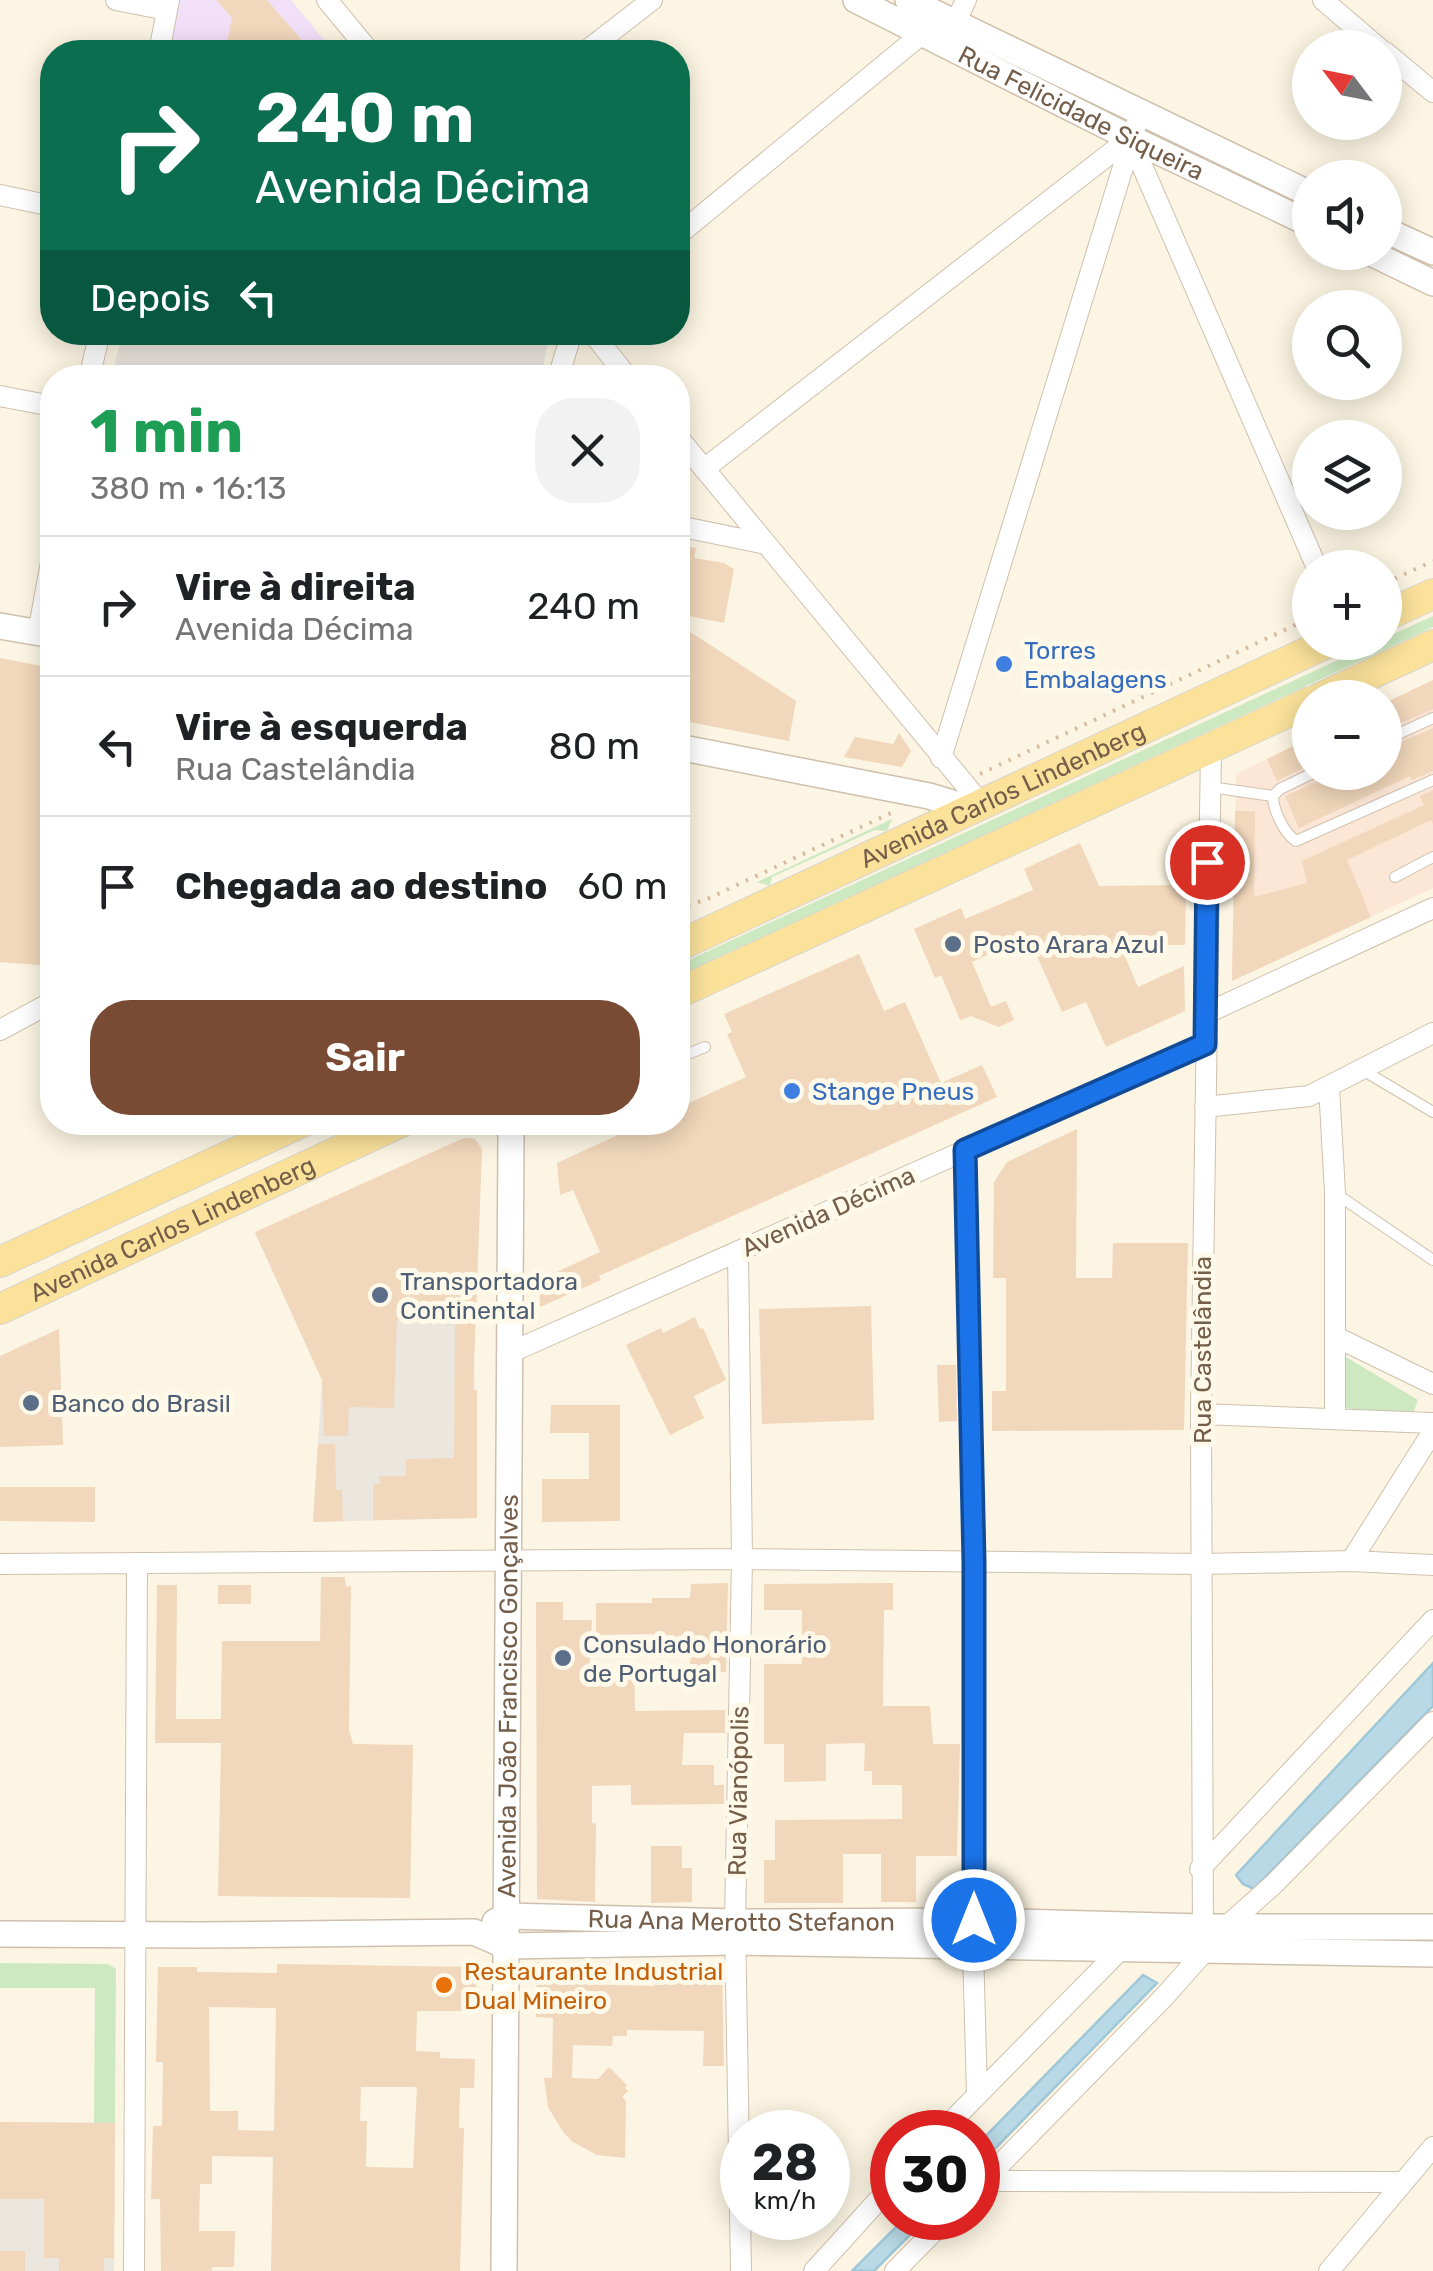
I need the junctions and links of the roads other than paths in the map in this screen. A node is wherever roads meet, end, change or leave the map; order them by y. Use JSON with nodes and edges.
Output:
{"nodes":[{"id":1,"x":116,"y":0,"type":"edge"},
{"id":2,"x":652,"y":0,"type":"edge"},
{"id":3,"x":856,"y":0,"type":"edge"},
{"id":4,"x":908,"y":0,"type":"edge"},
{"id":5,"x":1323,"y":0,"type":"edge"},
{"id":6,"x":333,"y":2,"type":"edge"},
{"id":7,"x":168,"y":5,"type":"edge"},
{"id":8,"x":960,"y":12,"type":"edge"},
{"id":9,"x":1358,"y":30,"type":"edge"},
{"id":10,"x":923,"y":33,"type":"junction"},
{"id":11,"x":161,"y":40,"type":"edge"},
{"id":12,"x":361,"y":40,"type":"edge"},
{"id":13,"x":600,"y":40,"type":"edge"},
{"id":14,"x":1402,"y":66,"type":"edge"},
{"id":15,"x":1433,"y":92,"type":"edge"},
{"id":16,"x":1135,"y":127,"type":"junction"},
{"id":17,"x":1292,"y":187,"type":"edge"},
{"id":18,"x":0,"y":195,"type":"edge"},
{"id":19,"x":40,"y":203,"type":"edge"},
{"id":20,"x":1292,"y":214,"type":"edge"},
{"id":21,"x":690,"y":225,"type":"edge"},
{"id":22,"x":1402,"y":238,"type":"edge"},
{"id":23,"x":1433,"y":252,"type":"edge"},
{"id":24,"x":1402,"y":268,"type":"edge"},
{"id":25,"x":1433,"y":283,"type":"edge"},
{"id":26,"x":602,"y":345,"type":"edge"},
{"id":27,"x":618,"y":365,"type":"edge"},
{"id":28,"x":0,"y":396,"type":"edge"},
{"id":29,"x":40,"y":404,"type":"edge"},
{"id":30,"x":690,"y":452,"type":"edge"},
{"id":31,"x":704,"y":469,"type":"junction"},
{"id":32,"x":690,"y":528,"type":"edge"},
{"id":33,"x":766,"y":544,"type":"junction"},
{"id":34,"x":1310,"y":550,"type":"edge"},
{"id":35,"x":1433,"y":594,"type":"edge"},
{"id":36,"x":1402,"y":608,"type":"edge"},
{"id":37,"x":0,"y":626,"type":"edge"},
{"id":38,"x":40,"y":633,"type":"edge"},
{"id":39,"x":1433,"y":645,"type":"edge"},
{"id":40,"x":1292,"y":658,"type":"edge"},
{"id":41,"x":1358,"y":680,"type":"edge"},
{"id":42,"x":1292,"y":711,"type":"edge"},
{"id":43,"x":1433,"y":718,"type":"edge"},
{"id":44,"x":1402,"y":732,"type":"edge"},
{"id":45,"x":690,"y":749,"type":"edge"},
{"id":46,"x":1211,"y":749,"type":"junction"},
{"id":47,"x":941,"y":758,"type":"junction"},
{"id":48,"x":1433,"y":780,"type":"edge"},
{"id":49,"x":1292,"y":783,"type":"edge"},
{"id":50,"x":1208,"y":786,"type":"junction"},
{"id":51,"x":1273,"y":796,"type":"junction"},
{"id":52,"x":971,"y":799,"type":"junction"},
{"id":53,"x":1433,"y":857,"type":"edge"},
{"id":54,"x":1395,"y":877,"type":"dead end"},
{"id":55,"x":1433,"y":908,"type":"edge"},
{"id":56,"x":690,"y":940,"type":"edge"},
{"id":57,"x":690,"y":988,"type":"edge"},
{"id":58,"x":40,"y":1008,"type":"edge"},
{"id":59,"x":1205,"y":1014,"type":"junction"},
{"id":60,"x":0,"y":1030,"type":"edge"},
{"id":61,"x":1433,"y":1033,"type":"edge"},
{"id":62,"x":1205,"y":1044,"type":"junction"},
{"id":63,"x":705,"y":1047,"type":"dead end"},
{"id":64,"x":690,"y":1053,"type":"edge"},
{"id":65,"x":1359,"y":1068,"type":"junction"},
{"id":66,"x":1329,"y":1086,"type":"junction"},
{"id":67,"x":1204,"y":1107,"type":"junction"},
{"id":68,"x":1433,"y":1112,"type":"edge"},
{"id":69,"x":274,"y":1135,"type":"edge"},
{"id":70,"x":373,"y":1135,"type":"edge"},
{"id":71,"x":511,"y":1135,"type":"edge"},
{"id":72,"x":965,"y":1150,"type":"junction"},
{"id":73,"x":1335,"y":1192,"type":"junction"},
{"id":74,"x":738,"y":1252,"type":"junction"},
{"id":75,"x":1433,"y":1260,"type":"edge"},
{"id":76,"x":0,"y":1262,"type":"edge"},
{"id":77,"x":0,"y":1308,"type":"edge"},
{"id":78,"x":1336,"y":1336,"type":"junction"},
{"id":79,"x":507,"y":1354,"type":"junction"},
{"id":80,"x":1433,"y":1384,"type":"edge"},
{"id":81,"x":1201,"y":1414,"type":"junction"},
{"id":82,"x":1335,"y":1418,"type":"junction"},
{"id":83,"x":1433,"y":1427,"type":"edge"},
{"id":84,"x":742,"y":1559,"type":"junction"},
{"id":85,"x":507,"y":1561,"type":"junction"},
{"id":86,"x":1351,"y":1561,"type":"junction"},
{"id":87,"x":974,"y":1562,"type":"junction"},
{"id":88,"x":0,"y":1564,"type":"edge"},
{"id":89,"x":137,"y":1564,"type":"junction"},
{"id":90,"x":1203,"y":1564,"type":"junction"},
{"id":91,"x":1433,"y":1565,"type":"edge"},
{"id":92,"x":1433,"y":1620,"type":"edge"},
{"id":93,"x":1433,"y":1722,"type":"edge"},
{"id":94,"x":1200,"y":1869,"type":"junction"},
{"id":95,"x":506,"y":1916,"type":"junction"},
{"id":96,"x":974,"y":1920,"type":"junction"},
{"id":97,"x":1433,"y":1927,"type":"edge"},
{"id":98,"x":474,"y":1932,"type":"junction"},
{"id":99,"x":736,"y":1932,"type":"junction"},
{"id":100,"x":0,"y":1934,"type":"edge"},
{"id":101,"x":135,"y":1934,"type":"junction"},
{"id":102,"x":1211,"y":1934,"type":"junction"},
{"id":103,"x":506,"y":1946,"type":"junction"},
{"id":104,"x":1123,"y":1947,"type":"junction"},
{"id":105,"x":973,"y":1948,"type":"junction"},
{"id":106,"x":1433,"y":1954,"type":"edge"},
{"id":107,"x":976,"y":2094,"type":"junction"},
{"id":108,"x":961,"y":2110,"type":"edge"},
{"id":109,"x":1433,"y":2147,"type":"edge"},
{"id":110,"x":1000,"y":2164,"type":"edge"},
{"id":111,"x":1403,"y":2182,"type":"junction"},
{"id":112,"x":1000,"y":2184,"type":"edge"},
{"id":113,"x":870,"y":2210,"type":"edge"},
{"id":114,"x":926,"y":2240,"type":"edge"},
{"id":115,"x":134,"y":2271,"type":"edge"},
{"id":116,"x":504,"y":2271,"type":"edge"},
{"id":117,"x":741,"y":2271,"type":"edge"},
{"id":118,"x":814,"y":2271,"type":"edge"},
{"id":119,"x":895,"y":2271,"type":"edge"},
{"id":120,"x":1329,"y":2271,"type":"edge"}],
"edges":[{"from":1,"to":7,"type":"street"},
{"from":2,"to":13,"type":"street"},
{"from":3,"to":10,"type":"street","name":"Rua Felicidade Siqueira"},
{"from":4,"to":8,"type":"street","name":"Rua Felicidade Siqueira"},
{"from":5,"to":9,"type":"street"},
{"from":6,"to":12,"type":"street"},
{"from":7,"to":11,"type":"street"},
{"from":8,"to":16,"type":"street","name":"Rua Felicidade Siqueira"},
{"from":10,"to":16,"type":"street","name":"Rua Felicidade Siqueira"},
{"from":10,"to":21,"type":"street"},
{"from":14,"to":15,"type":"street"},
{"from":16,"to":17,"type":"street","name":"Rua Felicidade Siqueira"},
{"from":16,"to":20,"type":"street","name":"Rua Felicidade Siqueira"},
{"from":16,"to":31,"type":"street"},
{"from":16,"to":34,"type":"street"},
{"from":16,"to":47,"type":"street"},
{"from":18,"to":19,"type":"street"},
{"from":22,"to":23,"type":"street"},
{"from":24,"to":25,"type":"street"},
{"from":26,"to":27,"type":"street"},
{"from":28,"to":29,"type":"street"},
{"from":30,"to":31,"type":"street"},
{"from":31,"to":33,"type":"street"},
{"from":32,"to":33,"type":"street"},
{"from":33,"to":47,"type":"street"},
{"from":35,"to":36,"type":"main road"},
{"from":37,"to":38,"type":"street"},
{"from":39,"to":41,"type":"main road"},
{"from":40,"to":52,"type":"main road","name":"Avenida Carlos Lindenberg"},
{"from":42,"to":46,"type":"main road","name":"Avenida Carlos Lindenberg"},
{"from":43,"to":44,"type":"lane"},
{"from":45,"to":52,"type":"street"},
{"from":46,"to":50,"type":"street","name":"Rua Castelândia"},
{"from":46,"to":57,"type":"main road","name":"Avenida Carlos Lindenberg"},
{"from":47,"to":52,"type":"street"},
{"from":48,"to":51,"type":"lane"},
{"from":49,"to":51,"type":"lane"},
{"from":50,"to":51,"type":"lane"},
{"from":50,"to":59,"type":"street","name":"Rua Castelândia"},
{"from":52,"to":56,"type":"main road","name":"Avenida Carlos Lindenberg"},
{"from":53,"to":54,"type":"lane"},
{"from":55,"to":59,"type":"street"},
{"from":58,"to":60,"type":"street"},
{"from":59,"to":62,"type":"street","name":"Rua Castelândia"},
{"from":61,"to":65,"type":"street"},
{"from":62,"to":67,"type":"street","name":"Rua Castelândia"},
{"from":62,"to":72,"type":"street","name":"Avenida Décima"},
{"from":63,"to":64,"type":"lane"},
{"from":65,"to":66,"type":"street"},
{"from":65,"to":68,"type":"lane"},
{"from":66,"to":67,"type":"street"},
{"from":66,"to":73,"type":"street"},
{"from":67,"to":81,"type":"street","name":"Rua Castelândia"},
{"from":69,"to":76,"type":"main road","name":"Avenida Carlos Lindenberg"},
{"from":70,"to":77,"type":"main road","name":"Avenida Carlos Lindenberg"},
{"from":71,"to":79,"type":"street","name":"Avenida João Francisco Gonçalves"},
{"from":72,"to":74,"type":"street","name":"Avenida Décima"},
{"from":72,"to":87,"type":"street"},
{"from":73,"to":75,"type":"lane"},
{"from":73,"to":78,"type":"street"},
{"from":74,"to":79,"type":"street","name":"Avenida Décima"},
{"from":74,"to":84,"type":"street","name":"Rua Vianópolis"},
{"from":78,"to":80,"type":"street"},
{"from":78,"to":82,"type":"street"},
{"from":79,"to":85,"type":"street","name":"Avenida João Francisco Gonçalves"},
{"from":81,"to":82,"type":"street"},
{"from":81,"to":90,"type":"street","name":"Rua Castelândia"},
{"from":82,"to":83,"type":"street"},
{"from":83,"to":86,"type":"street"},
{"from":84,"to":85,"type":"street"},
{"from":84,"to":87,"type":"street"},
{"from":84,"to":99,"type":"street","name":"Rua Vianópolis"},
{"from":85,"to":89,"type":"street"},
{"from":85,"to":95,"type":"street","name":"Avenida João Francisco Gonçalves"},
{"from":86,"to":90,"type":"street"},
{"from":86,"to":91,"type":"street"},
{"from":87,"to":90,"type":"street"},
{"from":87,"to":96,"type":"street"},
{"from":88,"to":89,"type":"street"},
{"from":89,"to":101,"type":"street"},
{"from":90,"to":94,"type":"street","name":"Rua Castelândia"},
{"from":92,"to":94,"type":"street"},
{"from":93,"to":102,"type":"street"},
{"from":94,"to":102,"type":"street","name":"Rua Castelândia"},
{"from":95,"to":98,"type":"street","name":"Rua Ana Merotto Stefanon"},
{"from":95,"to":99,"type":"street","name":"Rua Ana Merotto Stefanon"},
{"from":95,"to":103,"type":"street","name":"Avenida João Francisco Gonçalves"},
{"from":96,"to":99,"type":"street","name":"Rua Ana Merotto Stefanon"},
{"from":96,"to":102,"type":"street","name":"Rua Ana Merotto Stefanon"},
{"from":96,"to":105,"type":"street"},
{"from":97,"to":102,"type":"street","name":"Rua Ana Merotto Stefanon"},
{"from":98,"to":101,"type":"street","name":"Rua Ana Merotto Stefanon"},
{"from":98,"to":103,"type":"street","name":"Rua Ana Merotto Stefanon"},
{"from":99,"to":103,"type":"street","name":"Rua Ana Merotto Stefanon"},
{"from":99,"to":105,"type":"street","name":"Rua Ana Merotto Stefanon"},
{"from":99,"to":117,"type":"street","name":"Rua Vianópolis"},
{"from":100,"to":101,"type":"street","name":"Rua Ana Merotto Stefanon"},
{"from":101,"to":115,"type":"street"},
{"from":102,"to":104,"type":"street","name":"Rua Ana Merotto Stefanon"},
{"from":102,"to":106,"type":"street","name":"Rua Ana Merotto Stefanon"},
{"from":102,"to":110,"type":"street"},
{"from":103,"to":116,"type":"street","name":"Avenida João Francisco Gonçalves"},
{"from":104,"to":105,"type":"street","name":"Rua Ana Merotto Stefanon"},
{"from":104,"to":107,"type":"street"},
{"from":105,"to":107,"type":"street"},
{"from":107,"to":108,"type":"street"},
{"from":109,"to":111,"type":"street"},
{"from":111,"to":112,"type":"street"},
{"from":111,"to":120,"type":"street"},
{"from":113,"to":118,"type":"street"},
{"from":114,"to":119,"type":"street"}]}
